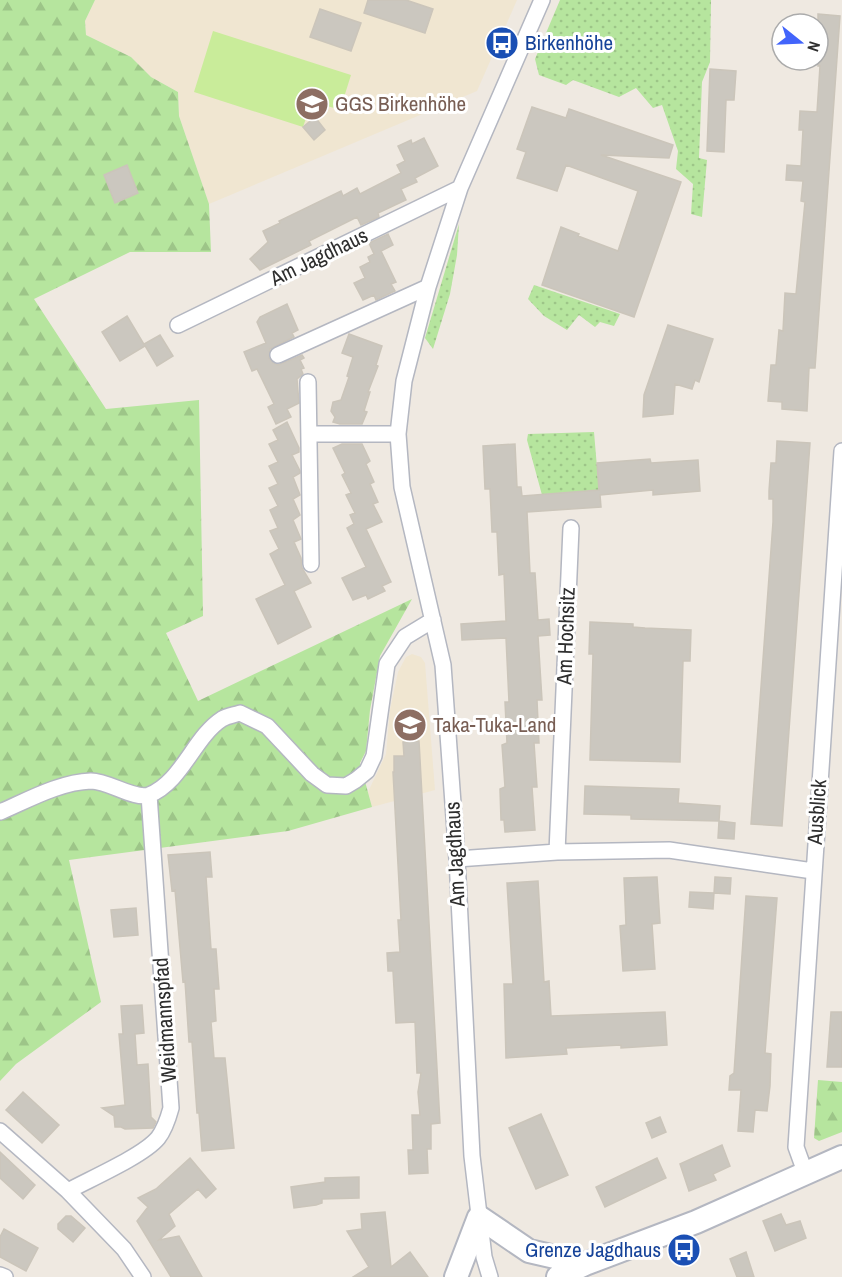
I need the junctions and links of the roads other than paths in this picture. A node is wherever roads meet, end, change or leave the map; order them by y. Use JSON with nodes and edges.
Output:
{"nodes":[{"id":1,"x":542,"y":0,"type":"edge"},
{"id":2,"x":460,"y":188,"type":"junction"},
{"id":3,"x":428,"y":287,"type":"junction"},
{"id":4,"x":178,"y":325,"type":"dead end"},
{"id":5,"x":278,"y":355,"type":"dead end"},
{"id":6,"x":308,"y":382,"type":"dead end"},
{"id":7,"x":309,"y":434,"type":"junction"},
{"id":8,"x":398,"y":434,"type":"junction"},
{"id":9,"x":842,"y":451,"type":"edge"},
{"id":10,"x":571,"y":528,"type":"dead end"},
{"id":11,"x":311,"y":564,"type":"dead end"},
{"id":12,"x":433,"y":620,"type":"junction"},
{"id":13,"x":149,"y":795,"type":"junction"},
{"id":14,"x":0,"y":812,"type":"edge"},
{"id":15,"x":557,"y":852,"type":"junction"},
{"id":16,"x":456,"y":859,"type":"junction"},
{"id":17,"x":813,"y":871,"type":"junction"},
{"id":18,"x":0,"y":1131,"type":"edge"},
{"id":19,"x":842,"y":1157,"type":"edge"},
{"id":20,"x":805,"y":1172,"type":"junction"},
{"id":21,"x":68,"y":1191,"type":"junction"},
{"id":22,"x":479,"y":1217,"type":"junction"},
{"id":23,"x":585,"y":1264,"type":"junction"},
{"id":24,"x":0,"y":1275,"type":"edge"},
{"id":25,"x":5,"y":1277,"type":"edge"},
{"id":26,"x":143,"y":1277,"type":"edge"},
{"id":27,"x":456,"y":1277,"type":"edge"},
{"id":28,"x":490,"y":1277,"type":"edge"},
{"id":29,"x":558,"y":1277,"type":"edge"}],
"edges":[{"from":1,"to":2,"type":"street","name":"Am Jagdhaus"},
{"from":2,"to":3,"type":"street","name":"Am Jagdhaus"},
{"from":2,"to":4,"type":"street","name":"Am Jagdhaus"},
{"from":3,"to":5,"type":"street"},
{"from":3,"to":8,"type":"street","name":"Am Jagdhaus"},
{"from":6,"to":7,"type":"street"},
{"from":7,"to":8,"type":"street"},
{"from":7,"to":11,"type":"street"},
{"from":8,"to":12,"type":"street","name":"Am Jagdhaus"},
{"from":9,"to":17,"type":"street","name":"Ausblick"},
{"from":10,"to":15,"type":"street","name":"Am Hochsitz"},
{"from":12,"to":13,"type":"street"},
{"from":12,"to":16,"type":"street","name":"Am Jagdhaus"},
{"from":13,"to":14,"type":"street"},
{"from":13,"to":21,"type":"street","name":"Weidmannspfad"},
{"from":15,"to":16,"type":"street"},
{"from":15,"to":17,"type":"street"},
{"from":16,"to":22,"type":"street","name":"Am Jagdhaus"},
{"from":17,"to":20,"type":"street","name":"Ausblick"},
{"from":18,"to":21,"type":"street"},
{"from":19,"to":20,"type":"main road"},
{"from":20,"to":23,"type":"main road"},
{"from":21,"to":26,"type":"street"},
{"from":22,"to":23,"type":"main road"},
{"from":22,"to":27,"type":"main road"},
{"from":22,"to":28,"type":"street","name":"Am Jagdhaus"},
{"from":23,"to":29,"type":"main road"},
{"from":24,"to":25,"type":"street"}]}
